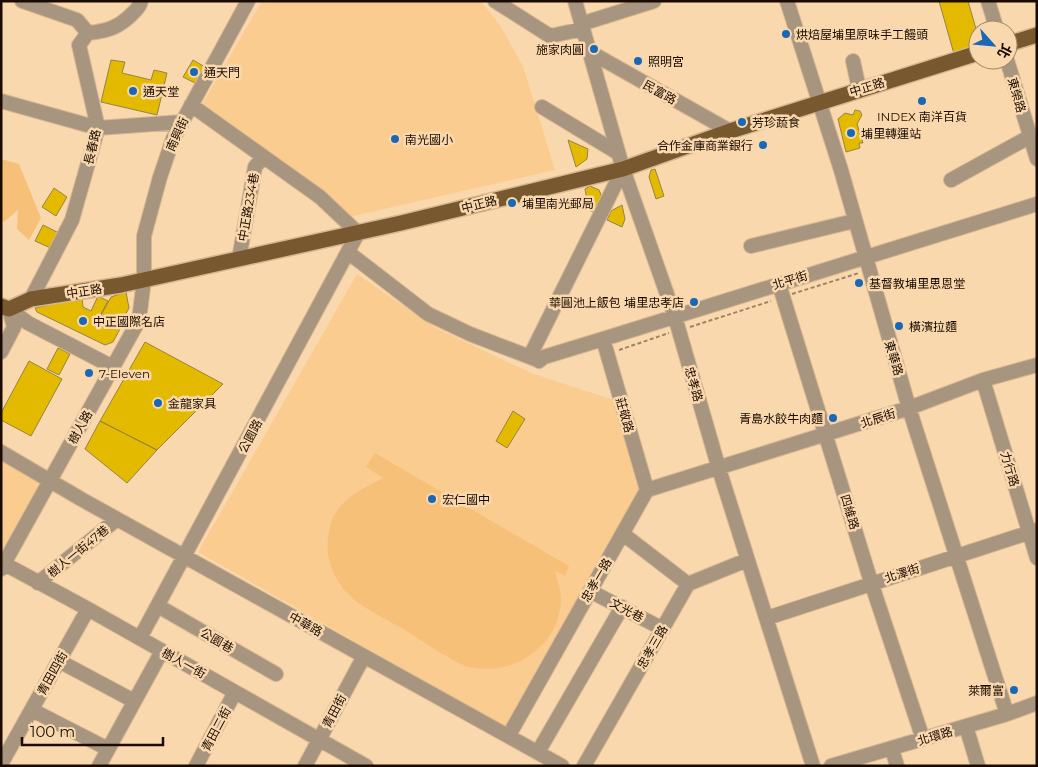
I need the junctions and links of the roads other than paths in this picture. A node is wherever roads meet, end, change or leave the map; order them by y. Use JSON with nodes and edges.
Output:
{"nodes":[{"id":1,"x":22,"y":1,"type":"edge"},
{"id":2,"x":141,"y":1,"type":"edge"},
{"id":3,"x":248,"y":1,"type":"edge"},
{"id":4,"x":495,"y":1,"type":"edge"},
{"id":5,"x":576,"y":1,"type":"edge"},
{"id":6,"x":654,"y":1,"type":"edge"},
{"id":7,"x":787,"y":1,"type":"edge"},
{"id":8,"x":988,"y":1,"type":"edge"},
{"id":9,"x":994,"y":20,"type":"edge"},
{"id":10,"x":582,"y":27,"type":"junction"},
{"id":11,"x":88,"y":33,"type":"junction"},
{"id":12,"x":1037,"y":35,"type":"edge"},
{"id":13,"x":1018,"y":41,"type":"edge"},
{"id":14,"x":590,"y":52,"type":"junction"},
{"id":15,"x":968,"y":56,"type":"edge"},
{"id":16,"x":853,"y":61,"type":"dead end"},
{"id":17,"x":1010,"y":70,"type":"edge"},
{"id":18,"x":859,"y":89,"type":"junction"},
{"id":19,"x":1,"y":101,"type":"edge"},
{"id":20,"x":819,"y":102,"type":"junction"},
{"id":21,"x":191,"y":105,"type":"junction"},
{"id":22,"x":542,"y":107,"type":"dead end"},
{"id":23,"x":182,"y":122,"type":"junction"},
{"id":24,"x":98,"y":128,"type":"junction"},
{"id":25,"x":730,"y":131,"type":"junction"},
{"id":26,"x":1029,"y":137,"type":"junction"},
{"id":27,"x":618,"y":153,"type":"junction"},
{"id":28,"x":262,"y":158,"type":"junction"},
{"id":29,"x":1037,"y":159,"type":"edge"},
{"id":30,"x":623,"y":169,"type":"junction"},
{"id":31,"x":950,"y":180,"type":"dead end"},
{"id":32,"x":1037,"y":204,"type":"edge"},
{"id":33,"x":854,"y":220,"type":"junction"},
{"id":34,"x":358,"y":233,"type":"junction"},
{"id":35,"x":751,"y":246,"type":"dead end"},
{"id":36,"x":349,"y":253,"type":"junction"},
{"id":37,"x":239,"y":259,"type":"junction"},
{"id":38,"x":866,"y":264,"type":"junction"},
{"id":39,"x":144,"y":280,"type":"junction"},
{"id":40,"x":781,"y":290,"type":"junction"},
{"id":41,"x":32,"y":299,"type":"junction"},
{"id":42,"x":5,"y":308,"type":"edge"},
{"id":43,"x":676,"y":324,"type":"junction"},
{"id":44,"x":602,"y":339,"type":"junction"},
{"id":45,"x":1,"y":352,"type":"edge"},
{"id":46,"x":539,"y":358,"type":"junction"},
{"id":47,"x":1037,"y":365,"type":"edge"},
{"id":48,"x":113,"y":367,"type":"junction"},
{"id":49,"x":983,"y":380,"type":"junction"},
{"id":50,"x":909,"y":408,"type":"junction"},
{"id":51,"x":826,"y":434,"type":"junction"},
{"id":52,"x":1,"y":452,"type":"edge"},
{"id":53,"x":719,"y":469,"type":"junction"},
{"id":54,"x":51,"y":479,"type":"junction"},
{"id":55,"x":647,"y":490,"type":"junction"},
{"id":56,"x":117,"y":519,"type":"junction"},
{"id":57,"x":1033,"y":531,"type":"edge"},
{"id":58,"x":623,"y":534,"type":"junction"},
{"id":59,"x":957,"y":555,"type":"junction"},
{"id":60,"x":184,"y":556,"type":"junction"},
{"id":61,"x":1037,"y":558,"type":"edge"},
{"id":62,"x":747,"y":560,"type":"junction"},
{"id":63,"x":2,"y":565,"type":"edge"},
{"id":64,"x":871,"y":582,"type":"junction"},
{"id":65,"x":38,"y":583,"type":"junction"},
{"id":66,"x":688,"y":584,"type":"junction"},
{"id":67,"x":590,"y":591,"type":"junction"},
{"id":68,"x":158,"y":606,"type":"junction"},
{"id":69,"x":622,"y":607,"type":"junction"},
{"id":70,"x":88,"y":608,"type":"junction"},
{"id":71,"x":768,"y":618,"type":"junction"},
{"id":72,"x":663,"y":629,"type":"junction"},
{"id":73,"x":140,"y":638,"type":"junction"},
{"id":74,"x":162,"y":651,"type":"junction"},
{"id":75,"x":364,"y":656,"type":"junction"},
{"id":76,"x":59,"y":661,"type":"junction"},
{"id":77,"x":276,"y":674,"type":"dead end"},
{"id":78,"x":235,"y":692,"type":"junction"},
{"id":79,"x":134,"y":701,"type":"junction"},
{"id":80,"x":1037,"y":703,"type":"edge"},
{"id":81,"x":32,"y":710,"type":"junction"},
{"id":82,"x":1007,"y":714,"type":"junction"},
{"id":83,"x":966,"y":726,"type":"junction"},
{"id":84,"x":509,"y":735,"type":"junction"},
{"id":85,"x":923,"y":739,"type":"junction"},
{"id":86,"x":319,"y":740,"type":"junction"},
{"id":87,"x":108,"y":749,"type":"junction"},
{"id":88,"x":892,"y":749,"type":"junction"},
{"id":89,"x":538,"y":752,"type":"junction"},
{"id":90,"x":3,"y":763,"type":"edge"},
{"id":91,"x":99,"y":766,"type":"edge"},
{"id":92,"x":196,"y":766,"type":"edge"},
{"id":93,"x":305,"y":766,"type":"edge"},
{"id":94,"x":366,"y":766,"type":"edge"},
{"id":95,"x":562,"y":766,"type":"edge"},
{"id":96,"x":584,"y":766,"type":"edge"},
{"id":97,"x":813,"y":766,"type":"edge"},
{"id":98,"x":831,"y":766,"type":"edge"},
{"id":99,"x":897,"y":766,"type":"edge"},
{"id":100,"x":978,"y":766,"type":"edge"}],
"edges":[{"from":1,"to":11,"type":"street"},
{"from":2,"to":11,"type":"street"},
{"from":3,"to":21,"type":"street","name":"南興街"},
{"from":4,"to":10,"type":"street"},
{"from":5,"to":10,"type":"street","name":"忠孝路"},
{"from":6,"to":10,"type":"street"},
{"from":7,"to":20,"type":"street","name":"東華路"},
{"from":8,"to":9,"type":"street"},
{"from":10,"to":14,"type":"street","name":"忠孝路"},
{"from":11,"to":24,"type":"street","name":"長春路"},
{"from":12,"to":13,"type":"main road"},
{"from":14,"to":25,"type":"street","name":"民富路"},
{"from":14,"to":27,"type":"street","name":"忠孝路"},
{"from":15,"to":18,"type":"main road","name":"中正路"},
{"from":16,"to":18,"type":"street"},
{"from":17,"to":26,"type":"street","name":"東榮路"},
{"from":18,"to":20,"type":"main road","name":"中正路"},
{"from":19,"to":24,"type":"street"},
{"from":20,"to":25,"type":"main road","name":"中正路"},
{"from":20,"to":33,"type":"street","name":"東華路"},
{"from":21,"to":23,"type":"street","name":"南興街"},
{"from":21,"to":28,"type":"street"},
{"from":22,"to":27,"type":"street"},
{"from":23,"to":24,"type":"street"},
{"from":23,"to":39,"type":"street","name":"南興街"},
{"from":24,"to":41,"type":"street","name":"長春路"},
{"from":25,"to":30,"type":"main road","name":"中正路"},
{"from":26,"to":29,"type":"street","name":"東榮路"},
{"from":26,"to":31,"type":"street"},
{"from":27,"to":30,"type":"street","name":"忠孝路"},
{"from":28,"to":34,"type":"street"},
{"from":28,"to":37,"type":"street","name":"中正路234巷"},
{"from":30,"to":34,"type":"main road","name":"中正路"},
{"from":30,"to":43,"type":"street","name":"忠孝路"},
{"from":30,"to":46,"type":"street"},
{"from":32,"to":38,"type":"street","name":"北平街"},
{"from":33,"to":35,"type":"street"},
{"from":33,"to":38,"type":"street","name":"東華路"},
{"from":34,"to":36,"type":"street","name":"公園路"},
{"from":34,"to":37,"type":"main road","name":"中正路"},
{"from":36,"to":46,"type":"street"},
{"from":36,"to":60,"type":"street","name":"公園路"},
{"from":37,"to":39,"type":"main road","name":"中正路"},
{"from":38,"to":40,"type":"street","name":"北平街"},
{"from":38,"to":50,"type":"street","name":"東華路"},
{"from":39,"to":41,"type":"main road","name":"中正路"},
{"from":39,"to":48,"type":"street","name":"樹人路"},
{"from":40,"to":43,"type":"street","name":"北平街"},
{"from":40,"to":51,"type":"street","name":"四維路"},
{"from":41,"to":42,"type":"main road","name":"中正路"},
{"from":42,"to":45,"type":"street"},
{"from":42,"to":48,"type":"street"},
{"from":43,"to":44,"type":"street","name":"北平街"},
{"from":43,"to":53,"type":"street","name":"忠孝路"},
{"from":44,"to":46,"type":"street","name":"北平街"},
{"from":44,"to":55,"type":"street","name":"莊敬路"},
{"from":47,"to":49,"type":"street","name":"北辰街"},
{"from":48,"to":54,"type":"street","name":"樹人路"},
{"from":49,"to":50,"type":"street","name":"北辰街"},
{"from":49,"to":57,"type":"street","name":"力行路"},
{"from":50,"to":51,"type":"street","name":"北辰街"},
{"from":50,"to":59,"type":"street","name":"東華路"},
{"from":51,"to":53,"type":"street","name":"北辰街"},
{"from":51,"to":64,"type":"street","name":"四維路"},
{"from":52,"to":54,"type":"street","name":"中華路"},
{"from":53,"to":55,"type":"street"},
{"from":53,"to":62,"type":"street","name":"忠孝路"},
{"from":54,"to":56,"type":"street","name":"中華路"},
{"from":54,"to":63,"type":"street","name":"樹人路"},
{"from":55,"to":58,"type":"street","name":"忠孝一路"},
{"from":56,"to":60,"type":"street","name":"中華路"},
{"from":56,"to":65,"type":"street","name":"樹人一街47巷"},
{"from":57,"to":59,"type":"street","name":"北澤街"},
{"from":57,"to":61,"type":"street","name":"力行路"},
{"from":58,"to":66,"type":"street"},
{"from":58,"to":67,"type":"street","name":"忠孝一路"},
{"from":59,"to":64,"type":"street","name":"北澤街"},
{"from":59,"to":82,"type":"street","name":"東華路"},
{"from":60,"to":68,"type":"street","name":"公園路"},
{"from":60,"to":75,"type":"street","name":"中華路"},
{"from":62,"to":66,"type":"street"},
{"from":62,"to":71,"type":"street","name":"忠孝路"},
{"from":63,"to":65,"type":"street","name":"樹人一街"},
{"from":64,"to":71,"type":"street","name":"北澤街"},
{"from":64,"to":85,"type":"street","name":"四維路"},
{"from":65,"to":70,"type":"street","name":"樹人一街"},
{"from":66,"to":72,"type":"street","name":"忠孝三路"},
{"from":67,"to":69,"type":"street","name":"文光巷"},
{"from":67,"to":84,"type":"street","name":"忠孝一路"},
{"from":68,"to":73,"type":"street","name":"公園路"},
{"from":68,"to":77,"type":"street","name":"公園巷"},
{"from":69,"to":72,"type":"street","name":"文光巷"},
{"from":69,"to":89,"type":"street"},
{"from":70,"to":73,"type":"street","name":"樹人一街"},
{"from":70,"to":76,"type":"street","name":"青田四街"},
{"from":71,"to":97,"type":"street","name":"忠孝路"},
{"from":72,"to":96,"type":"street","name":"忠孝三路"},
{"from":73,"to":74,"type":"street","name":"樹人一街"},
{"from":74,"to":78,"type":"street","name":"樹人一街"},
{"from":74,"to":79,"type":"street"},
{"from":75,"to":84,"type":"street","name":"中華路"},
{"from":75,"to":86,"type":"street","name":"青田街"},
{"from":76,"to":79,"type":"street"},
{"from":76,"to":81,"type":"street","name":"青田四街"},
{"from":78,"to":86,"type":"street","name":"樹人一街"},
{"from":78,"to":92,"type":"street","name":"青田二街"},
{"from":79,"to":87,"type":"street"},
{"from":80,"to":82,"type":"street","name":"北環路"},
{"from":81,"to":87,"type":"street"},
{"from":81,"to":90,"type":"street","name":"青田四街"},
{"from":82,"to":83,"type":"street","name":"北環路"},
{"from":83,"to":85,"type":"street","name":"北環路"},
{"from":83,"to":100,"type":"street"},
{"from":84,"to":89,"type":"street","name":"中華路"},
{"from":85,"to":88,"type":"street","name":"北環路"},
{"from":86,"to":93,"type":"street","name":"青田街"},
{"from":86,"to":94,"type":"street","name":"樹人一街"},
{"from":87,"to":91,"type":"street"},
{"from":88,"to":98,"type":"street","name":"北環路"},
{"from":88,"to":99,"type":"street"},
{"from":89,"to":95,"type":"street","name":"中華路"}]}
